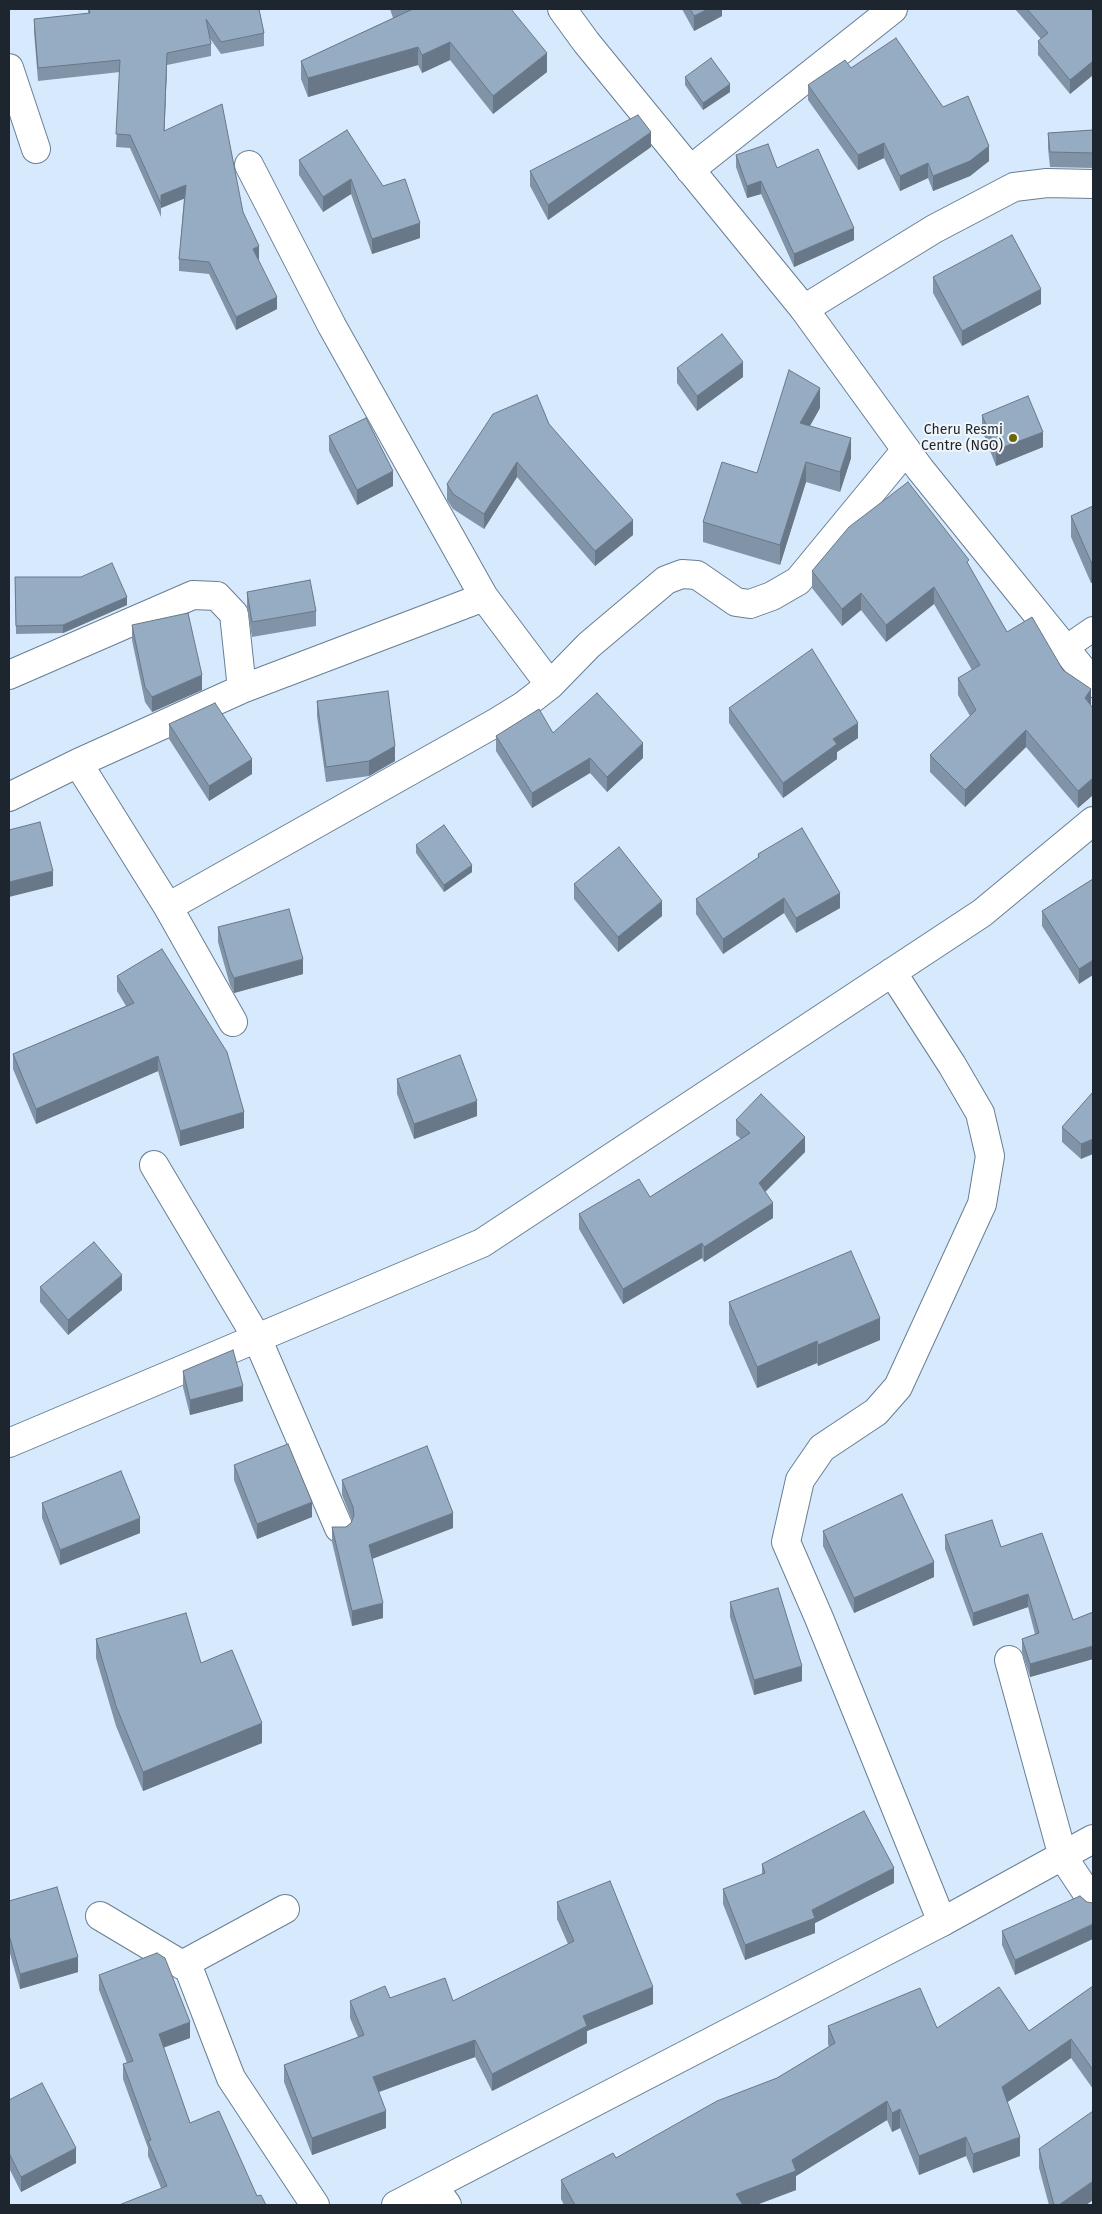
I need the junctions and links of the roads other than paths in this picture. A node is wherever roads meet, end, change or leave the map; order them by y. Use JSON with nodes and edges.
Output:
{"nodes":[{"id":1,"x":562,"y":9,"type":"edge"},
{"id":2,"x":893,"y":9,"type":"edge"},
{"id":3,"x":9,"y":68,"type":"edge"},
{"id":4,"x":36,"y":149,"type":"dead end"},
{"id":5,"x":249,"y":165,"type":"dead end"},
{"id":6,"x":690,"y":170,"type":"junction"},
{"id":7,"x":1093,"y":184,"type":"edge"},
{"id":8,"x":804,"y":309,"type":"junction"},
{"id":9,"x":906,"y":450,"type":"junction"},
{"id":10,"x":484,"y":597,"type":"junction"},
{"id":11,"x":1093,"y":628,"type":"edge"},
{"id":12,"x":1064,"y":649,"type":"junction"},
{"id":13,"x":9,"y":675,"type":"edge"},
{"id":14,"x":1093,"y":683,"type":"edge"},
{"id":15,"x":550,"y":685,"type":"junction"},
{"id":16,"x":242,"y":689,"type":"junction"},
{"id":17,"x":78,"y":763,"type":"junction"},
{"id":18,"x":9,"y":797,"type":"edge"},
{"id":19,"x":1093,"y":821,"type":"edge"},
{"id":20,"x":168,"y":907,"type":"junction"},
{"id":21,"x":892,"y":972,"type":"junction"},
{"id":22,"x":233,"y":1022,"type":"dead end"},
{"id":23,"x":154,"y":1165,"type":"dead end"},
{"id":24,"x":257,"y":1338,"type":"junction"},
{"id":25,"x":9,"y":1443,"type":"edge"},
{"id":26,"x":339,"y":1528,"type":"edge"},
{"id":27,"x":1009,"y":1660,"type":"dead end"},
{"id":28,"x":1093,"y":1839,"type":"edge"},
{"id":29,"x":1063,"y":1857,"type":"junction"},
{"id":30,"x":1093,"y":1902,"type":"edge"},
{"id":31,"x":285,"y":1909,"type":"dead end"},
{"id":32,"x":100,"y":1916,"type":"dead end"},
{"id":33,"x":942,"y":1922,"type":"junction"},
{"id":34,"x":182,"y":1965,"type":"junction"},
{"id":35,"x":440,"y":2196,"type":"edge"},
{"id":36,"x":314,"y":2205,"type":"edge"},
{"id":37,"x":396,"y":2205,"type":"edge"}],
"edges":[{"from":1,"to":6,"type":"street"},
{"from":2,"to":6,"type":"street"},
{"from":3,"to":4,"type":"street"},
{"from":5,"to":10,"type":"street"},
{"from":6,"to":8,"type":"street"},
{"from":7,"to":8,"type":"street"},
{"from":8,"to":9,"type":"street"},
{"from":9,"to":12,"type":"street"},
{"from":9,"to":15,"type":"street"},
{"from":10,"to":15,"type":"street"},
{"from":10,"to":16,"type":"street"},
{"from":11,"to":12,"type":"lane"},
{"from":12,"to":14,"type":"street"},
{"from":13,"to":16,"type":"street"},
{"from":15,"to":20,"type":"street"},
{"from":16,"to":17,"type":"street"},
{"from":17,"to":18,"type":"street"},
{"from":17,"to":20,"type":"street"},
{"from":19,"to":21,"type":"street"},
{"from":20,"to":22,"type":"street"},
{"from":21,"to":24,"type":"street"},
{"from":21,"to":33,"type":"street"},
{"from":23,"to":24,"type":"street"},
{"from":24,"to":25,"type":"street"},
{"from":24,"to":26,"type":"street"},
{"from":27,"to":29,"type":"street"},
{"from":28,"to":29,"type":"street"},
{"from":29,"to":30,"type":"street"},
{"from":29,"to":33,"type":"street"},
{"from":31,"to":34,"type":"street"},
{"from":32,"to":34,"type":"street"},
{"from":33,"to":35,"type":"street"},
{"from":34,"to":36,"type":"street"},
{"from":35,"to":37,"type":"street"}]}
